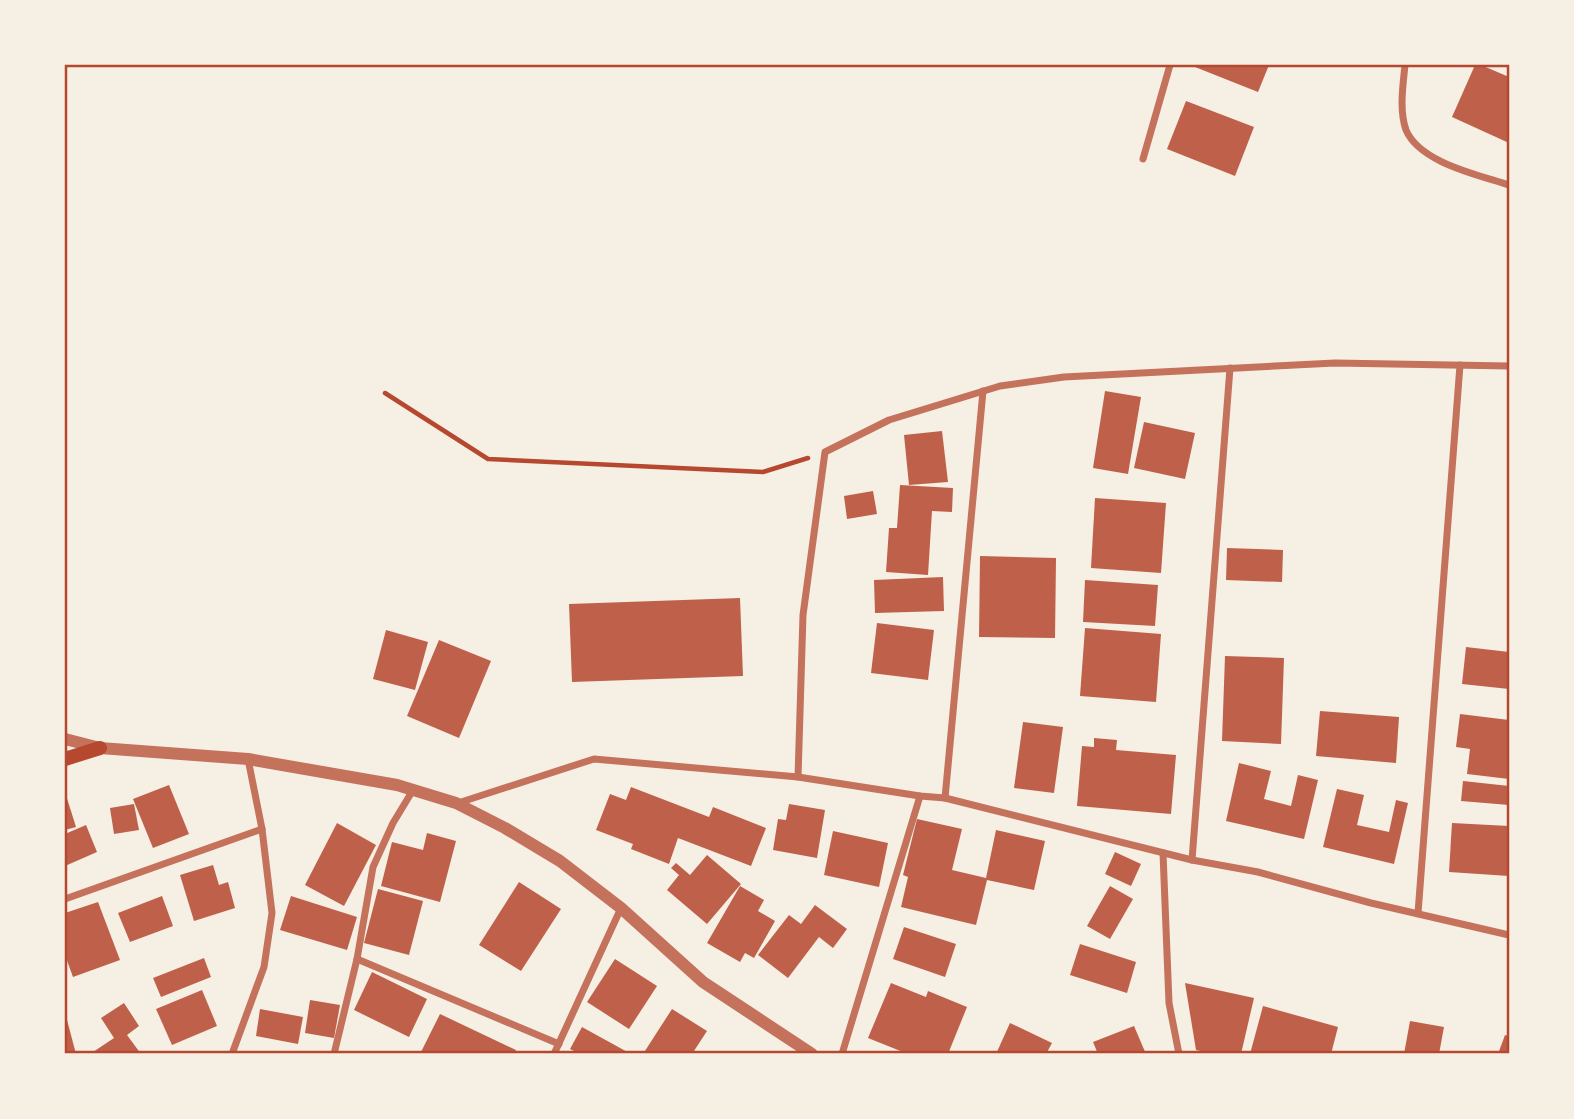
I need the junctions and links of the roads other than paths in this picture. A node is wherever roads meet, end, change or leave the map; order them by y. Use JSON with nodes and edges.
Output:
{"nodes":[{"id":1,"x":1170,"y":65,"type":"edge"},
{"id":2,"x":1405,"y":65,"type":"edge"},
{"id":3,"x":1143,"y":159,"type":"dead end"},
{"id":4,"x":1509,"y":186,"type":"edge"},
{"id":5,"x":1460,"y":365,"type":"junction"},
{"id":6,"x":1509,"y":366,"type":"edge"},
{"id":7,"x":1230,"y":368,"type":"junction"},
{"id":8,"x":984,"y":391,"type":"junction"},
{"id":9,"x":65,"y":739,"type":"edge"},
{"id":10,"x":100,"y":748,"type":"junction"},
{"id":11,"x":65,"y":759,"type":"edge"},
{"id":12,"x":248,"y":759,"type":"junction"},
{"id":13,"x":799,"y":777,"type":"junction"},
{"id":14,"x":412,"y":790,"type":"junction"},
{"id":15,"x":920,"y":796,"type":"junction"},
{"id":16,"x":945,"y":798,"type":"junction"},
{"id":17,"x":456,"y":803,"type":"junction"},
{"id":18,"x":262,"y":829,"type":"junction"},
{"id":19,"x":1163,"y":853,"type":"junction"},
{"id":20,"x":1192,"y":860,"type":"junction"},
{"id":21,"x":65,"y":900,"type":"edge"},
{"id":22,"x":621,"y":908,"type":"junction"},
{"id":23,"x":1418,"y":914,"type":"junction"},
{"id":24,"x":1509,"y":935,"type":"edge"},
{"id":25,"x":357,"y":959,"type":"junction"},
{"id":26,"x":559,"y":1044,"type":"junction"},
{"id":27,"x":232,"y":1054,"type":"edge"},
{"id":28,"x":334,"y":1054,"type":"edge"},
{"id":29,"x":554,"y":1054,"type":"edge"},
{"id":30,"x":813,"y":1054,"type":"edge"},
{"id":31,"x":842,"y":1054,"type":"edge"},
{"id":32,"x":1179,"y":1054,"type":"edge"}],
"edges":[{"from":1,"to":3,"type":"street"},
{"from":2,"to":4,"type":"street"},
{"from":5,"to":6,"type":"street"},
{"from":5,"to":7,"type":"street"},
{"from":5,"to":23,"type":"street"},
{"from":7,"to":8,"type":"street"},
{"from":7,"to":20,"type":"street"},
{"from":8,"to":13,"type":"street"},
{"from":8,"to":16,"type":"street"},
{"from":9,"to":10,"type":"street"},
{"from":10,"to":11,"type":"main road"},
{"from":10,"to":12,"type":"street"},
{"from":12,"to":14,"type":"street"},
{"from":12,"to":18,"type":"street"},
{"from":13,"to":15,"type":"street"},
{"from":13,"to":17,"type":"street"},
{"from":14,"to":17,"type":"street"},
{"from":14,"to":25,"type":"street"},
{"from":15,"to":16,"type":"street"},
{"from":15,"to":31,"type":"street"},
{"from":16,"to":19,"type":"street"},
{"from":17,"to":22,"type":"street"},
{"from":18,"to":21,"type":"street"},
{"from":18,"to":27,"type":"street"},
{"from":19,"to":20,"type":"street"},
{"from":19,"to":32,"type":"street"},
{"from":20,"to":23,"type":"street"},
{"from":22,"to":26,"type":"street"},
{"from":22,"to":30,"type":"street"},
{"from":23,"to":24,"type":"street"},
{"from":25,"to":26,"type":"street"},
{"from":25,"to":28,"type":"street"},
{"from":26,"to":29,"type":"street"}]}
